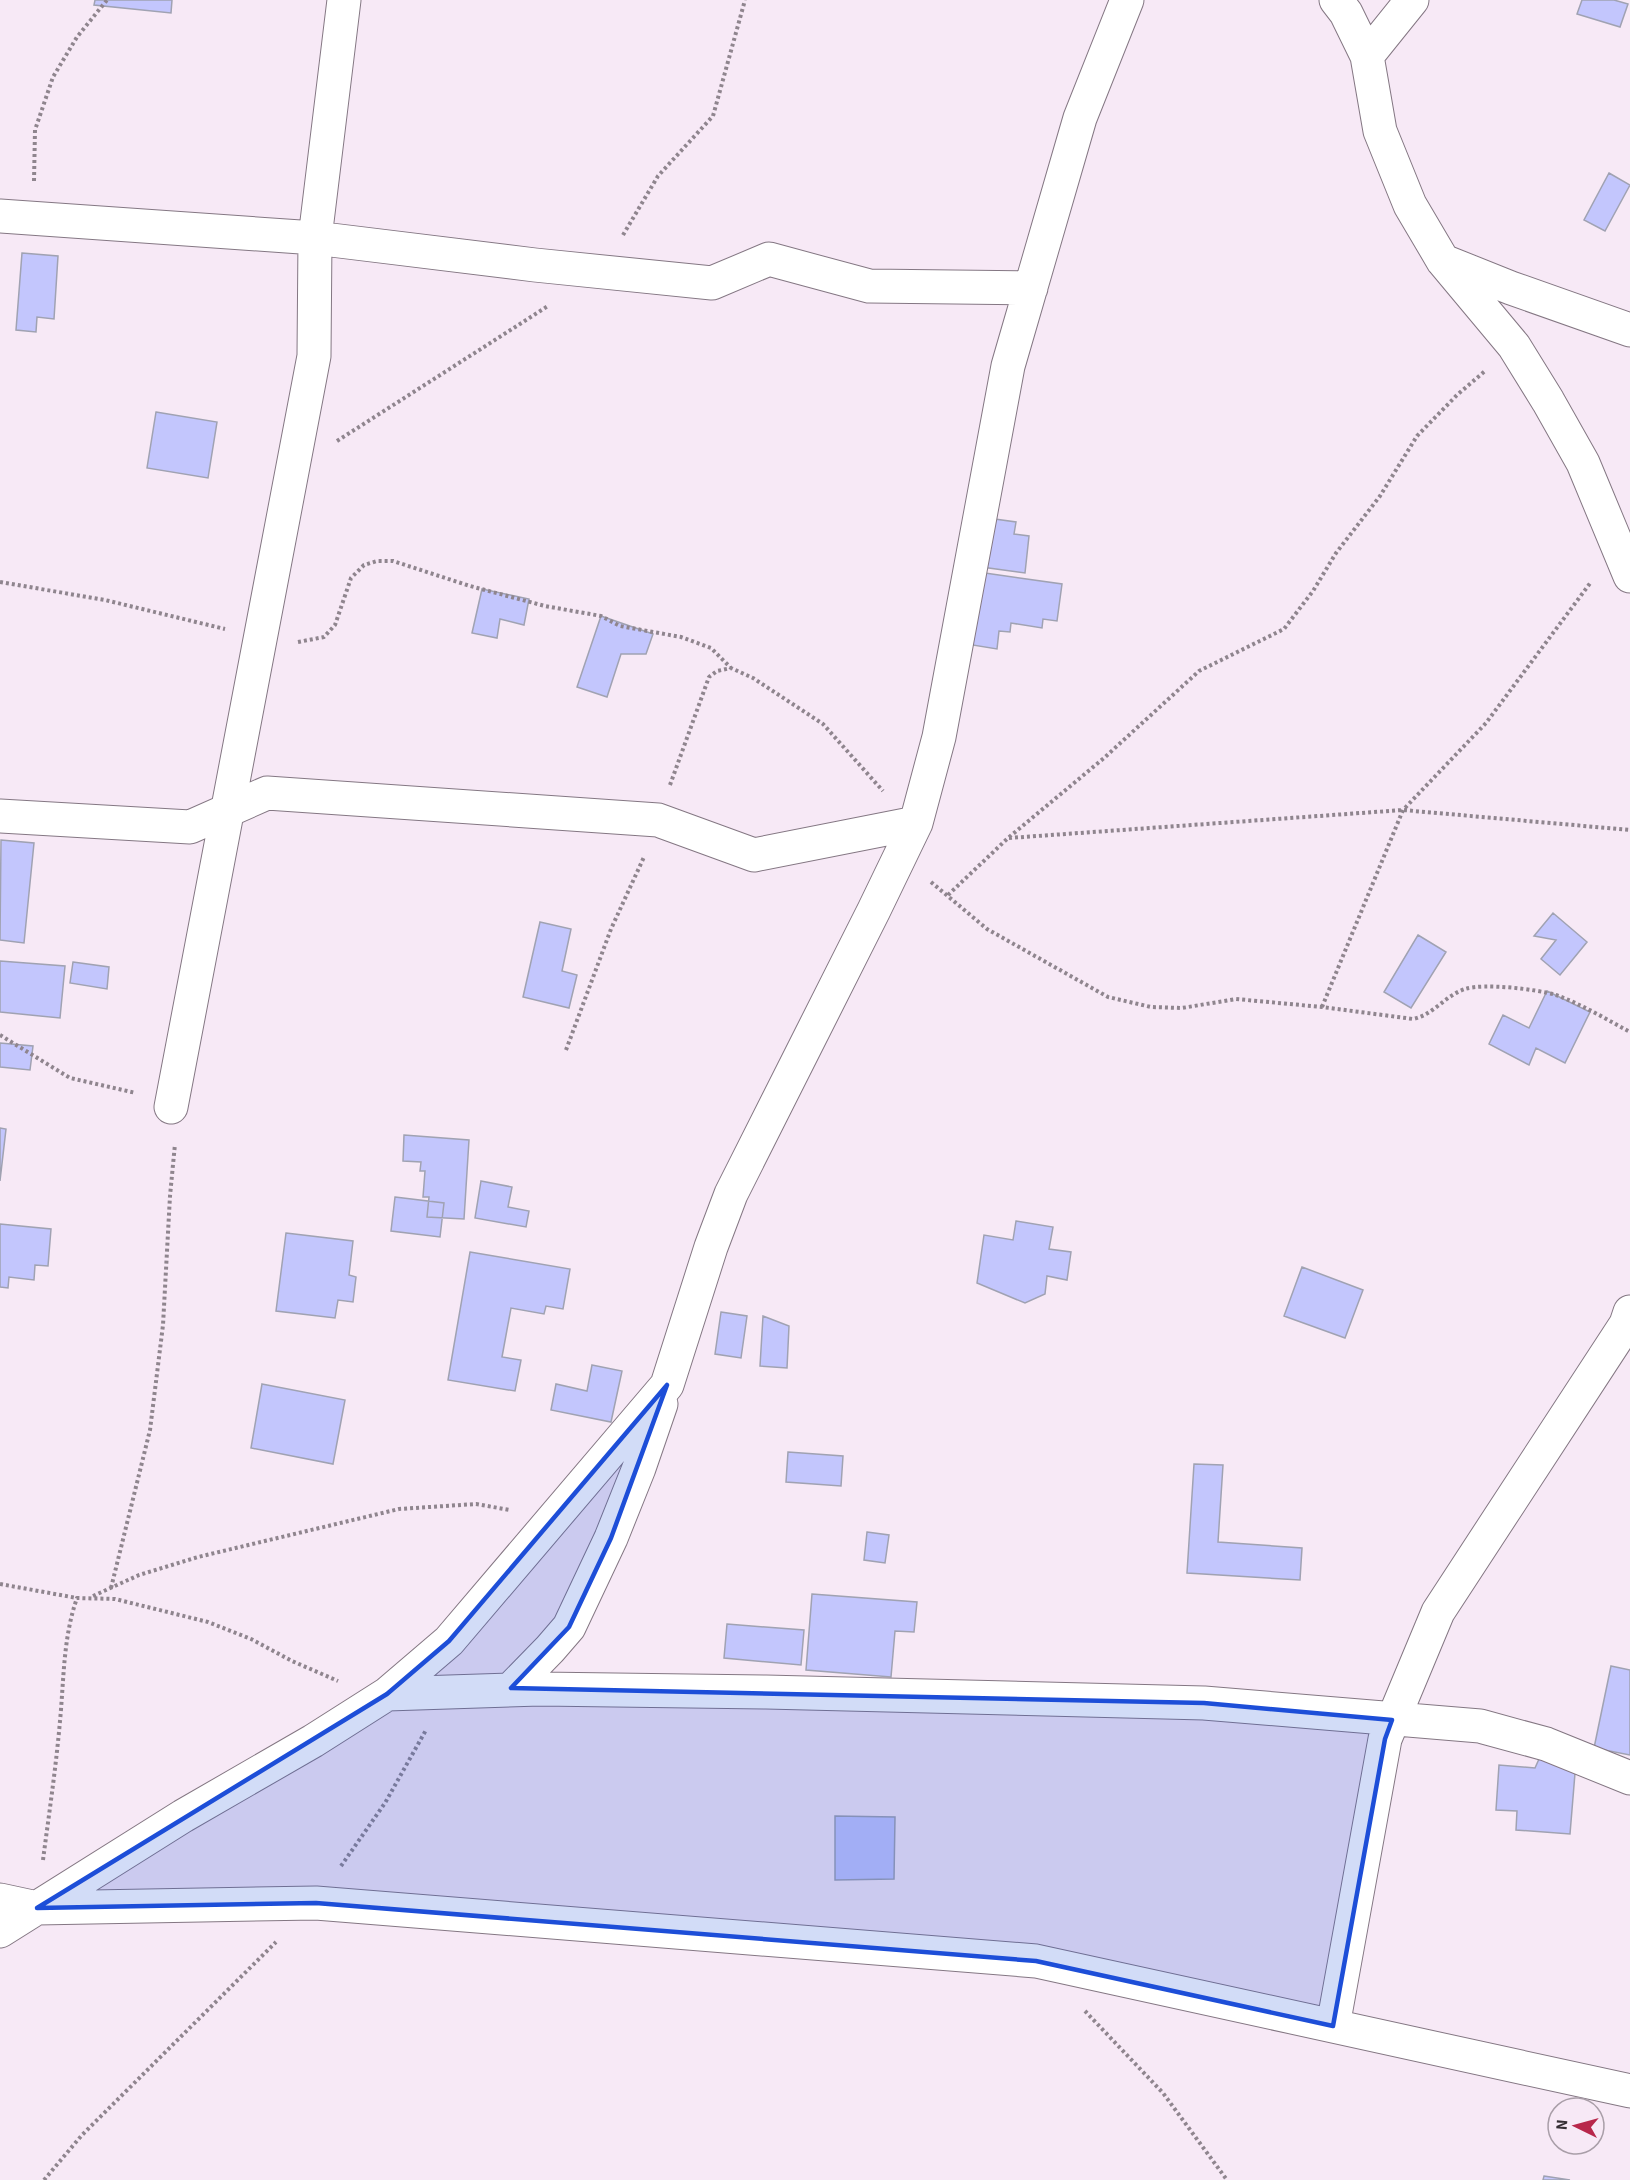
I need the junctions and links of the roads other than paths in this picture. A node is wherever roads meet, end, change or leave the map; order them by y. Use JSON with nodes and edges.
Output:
{"nodes":[{"id":1,"x":344,"y":0,"type":"edge"},
{"id":2,"x":1126,"y":0,"type":"edge"},
{"id":3,"x":1336,"y":0,"type":"edge"},
{"id":4,"x":1412,"y":0,"type":"edge"},
{"id":5,"x":1367,"y":56,"type":"junction"},
{"id":6,"x":16,"y":217,"type":"edge"},
{"id":7,"x":315,"y":237,"type":"junction"},
{"id":8,"x":1443,"y":261,"type":"junction"},
{"id":9,"x":1031,"y":288,"type":"junction"},
{"id":10,"x":1630,"y":330,"type":"edge"},
{"id":11,"x":1630,"y":576,"type":"edge"},
{"id":12,"x":226,"y":811,"type":"junction"},
{"id":13,"x":0,"y":816,"type":"edge"},
{"id":14,"x":916,"y":823,"type":"junction"},
{"id":15,"x":171,"y":1107,"type":"road end"},
{"id":16,"x":1630,"y":1312,"type":"edge"},
{"id":17,"x":667,"y":1385,"type":"junction"},
{"id":18,"x":510,"y":1690,"type":"junction"},
{"id":19,"x":387,"y":1694,"type":"junction"},
{"id":20,"x":1392,"y":1720,"type":"junction"},
{"id":21,"x":1630,"y":1778,"type":"edge"},
{"id":22,"x":0,"y":1900,"type":"edge"},
{"id":23,"x":37,"y":1908,"type":"junction"},
{"id":24,"x":0,"y":1930,"type":"edge"},
{"id":25,"x":1333,"y":2026,"type":"junction"},
{"id":26,"x":1630,"y":2091,"type":"edge"}],
"edges":[{"from":1,"to":7,"type":"street"},
{"from":2,"to":9,"type":"street"},
{"from":3,"to":5,"type":"street"},
{"from":4,"to":5,"type":"street"},
{"from":5,"to":8,"type":"street"},
{"from":6,"to":7,"type":"street"},
{"from":7,"to":9,"type":"street"},
{"from":7,"to":12,"type":"street"},
{"from":8,"to":10,"type":"street"},
{"from":8,"to":11,"type":"street"},
{"from":9,"to":14,"type":"street"},
{"from":12,"to":13,"type":"street"},
{"from":12,"to":14,"type":"street"},
{"from":12,"to":15,"type":"street"},
{"from":14,"to":17,"type":"street"},
{"from":16,"to":20,"type":"street"},
{"from":17,"to":18,"type":"street"},
{"from":17,"to":19,"type":"street"},
{"from":18,"to":19,"type":"street"},
{"from":18,"to":20,"type":"street"},
{"from":19,"to":23,"type":"street"},
{"from":20,"to":21,"type":"street"},
{"from":20,"to":25,"type":"street"},
{"from":22,"to":23,"type":"street"},
{"from":23,"to":24,"type":"street"},
{"from":23,"to":25,"type":"street"},
{"from":25,"to":26,"type":"street"}]}
